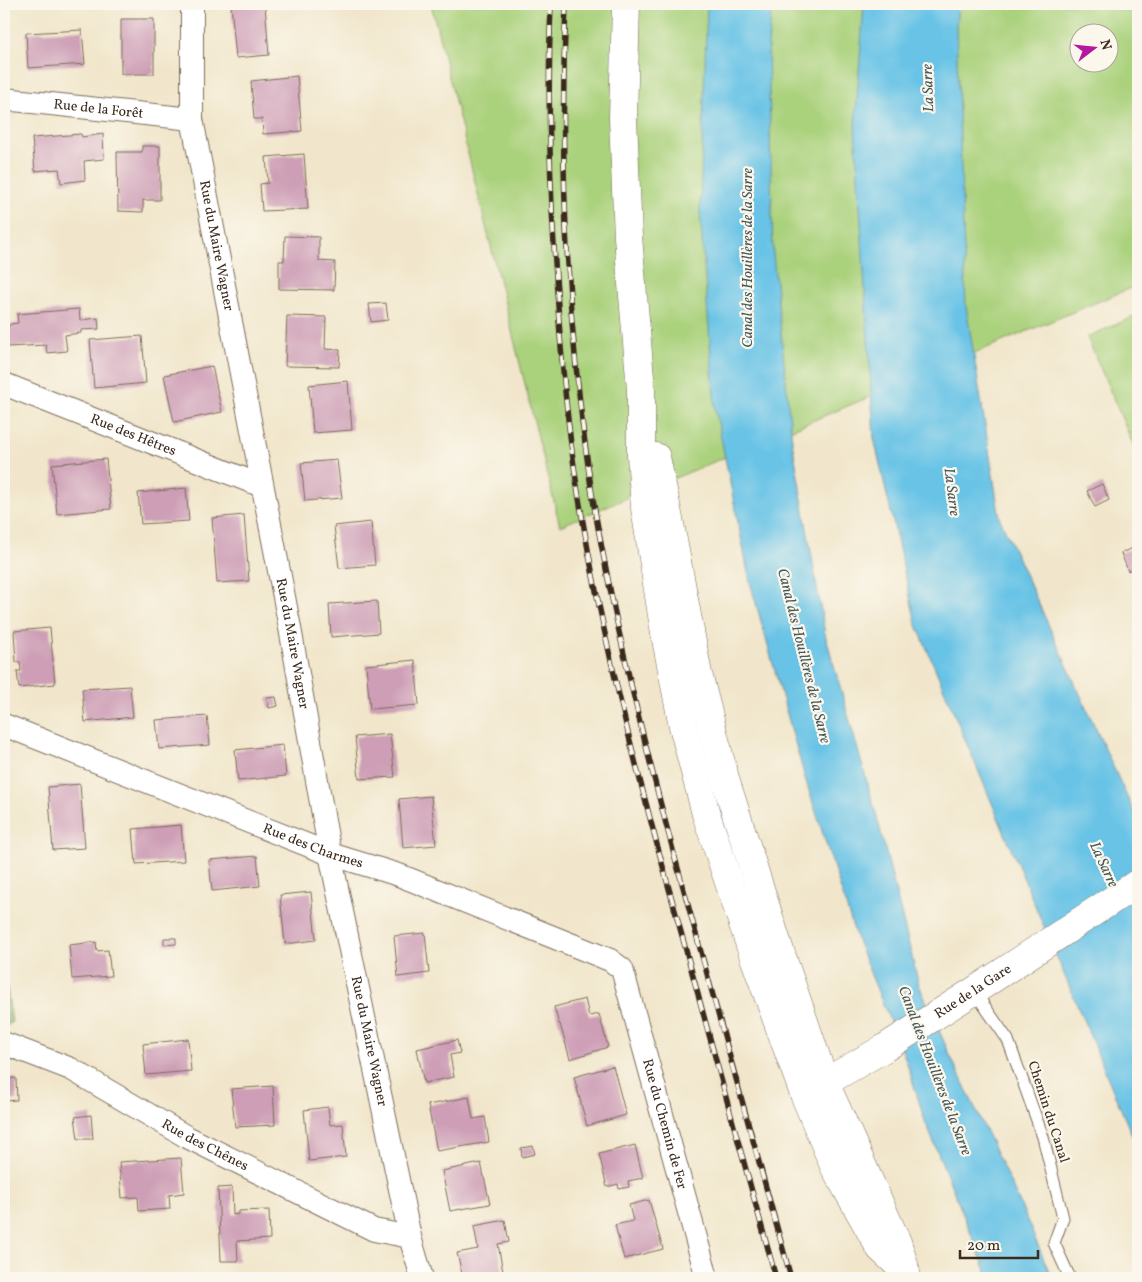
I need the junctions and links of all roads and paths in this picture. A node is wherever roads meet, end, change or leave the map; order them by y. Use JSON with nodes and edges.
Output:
{"nodes":[{"id":1,"x":192,"y":4,"type":"edge"},
{"id":2,"x":626,"y":4,"type":"edge"},
{"id":3,"x":4,"y":99,"type":"edge"},
{"id":4,"x":192,"y":119,"type":"junction"},
{"id":5,"x":4,"y":384,"type":"edge"},
{"id":6,"x":262,"y":486,"type":"junction"},
{"id":7,"x":4,"y":725,"type":"edge"},
{"id":8,"x":330,"y":854,"type":"junction"},
{"id":9,"x":1138,"y":883,"type":"edge"},
{"id":10,"x":622,"y":969,"type":"joint"},
{"id":11,"x":975,"y":991,"type":"junction"},
{"id":12,"x":4,"y":1045,"type":"edge"},
{"id":13,"x":815,"y":1089,"type":"junction"},
{"id":14,"x":410,"y":1237,"type":"junction"},
{"id":15,"x":908,"y":1275,"type":"edge"},
{"id":16,"x":422,"y":1278,"type":"edge"},
{"id":17,"x":707,"y":1278,"type":"edge"},
{"id":18,"x":1070,"y":1278,"type":"edge"}],
"edges":[{"from":1,"to":4,"type":"street","name":"Rue du Maire Wagner"},
{"from":2,"to":13,"type":"street"},
{"from":3,"to":4,"type":"street","name":"Rue de la Forêt"},
{"from":4,"to":6,"type":"street","name":"Rue du Maire Wagner"},
{"from":5,"to":6,"type":"street","name":"Rue des Hêtres"},
{"from":6,"to":8,"type":"street","name":"Rue du Maire Wagner"},
{"from":7,"to":8,"type":"street","name":"Rue des Charmes"},
{"from":8,"to":10,"type":"street","name":"Rue des Charmes"},
{"from":8,"to":14,"type":"street","name":"Rue du Maire Wagner"},
{"from":9,"to":11,"type":"street","name":"Rue de la Gare"},
{"from":10,"to":17,"type":"street","name":"Rue du Chemin de Fer"},
{"from":11,"to":13,"type":"street","name":"Rue de la Gare"},
{"from":11,"to":18,"type":"lane","name":"Chemin du Canal"},
{"from":12,"to":14,"type":"street","name":"Rue des Chênes"},
{"from":13,"to":15,"type":"street"},
{"from":14,"to":16,"type":"street","name":"Rue du Maire Wagner"}]}
